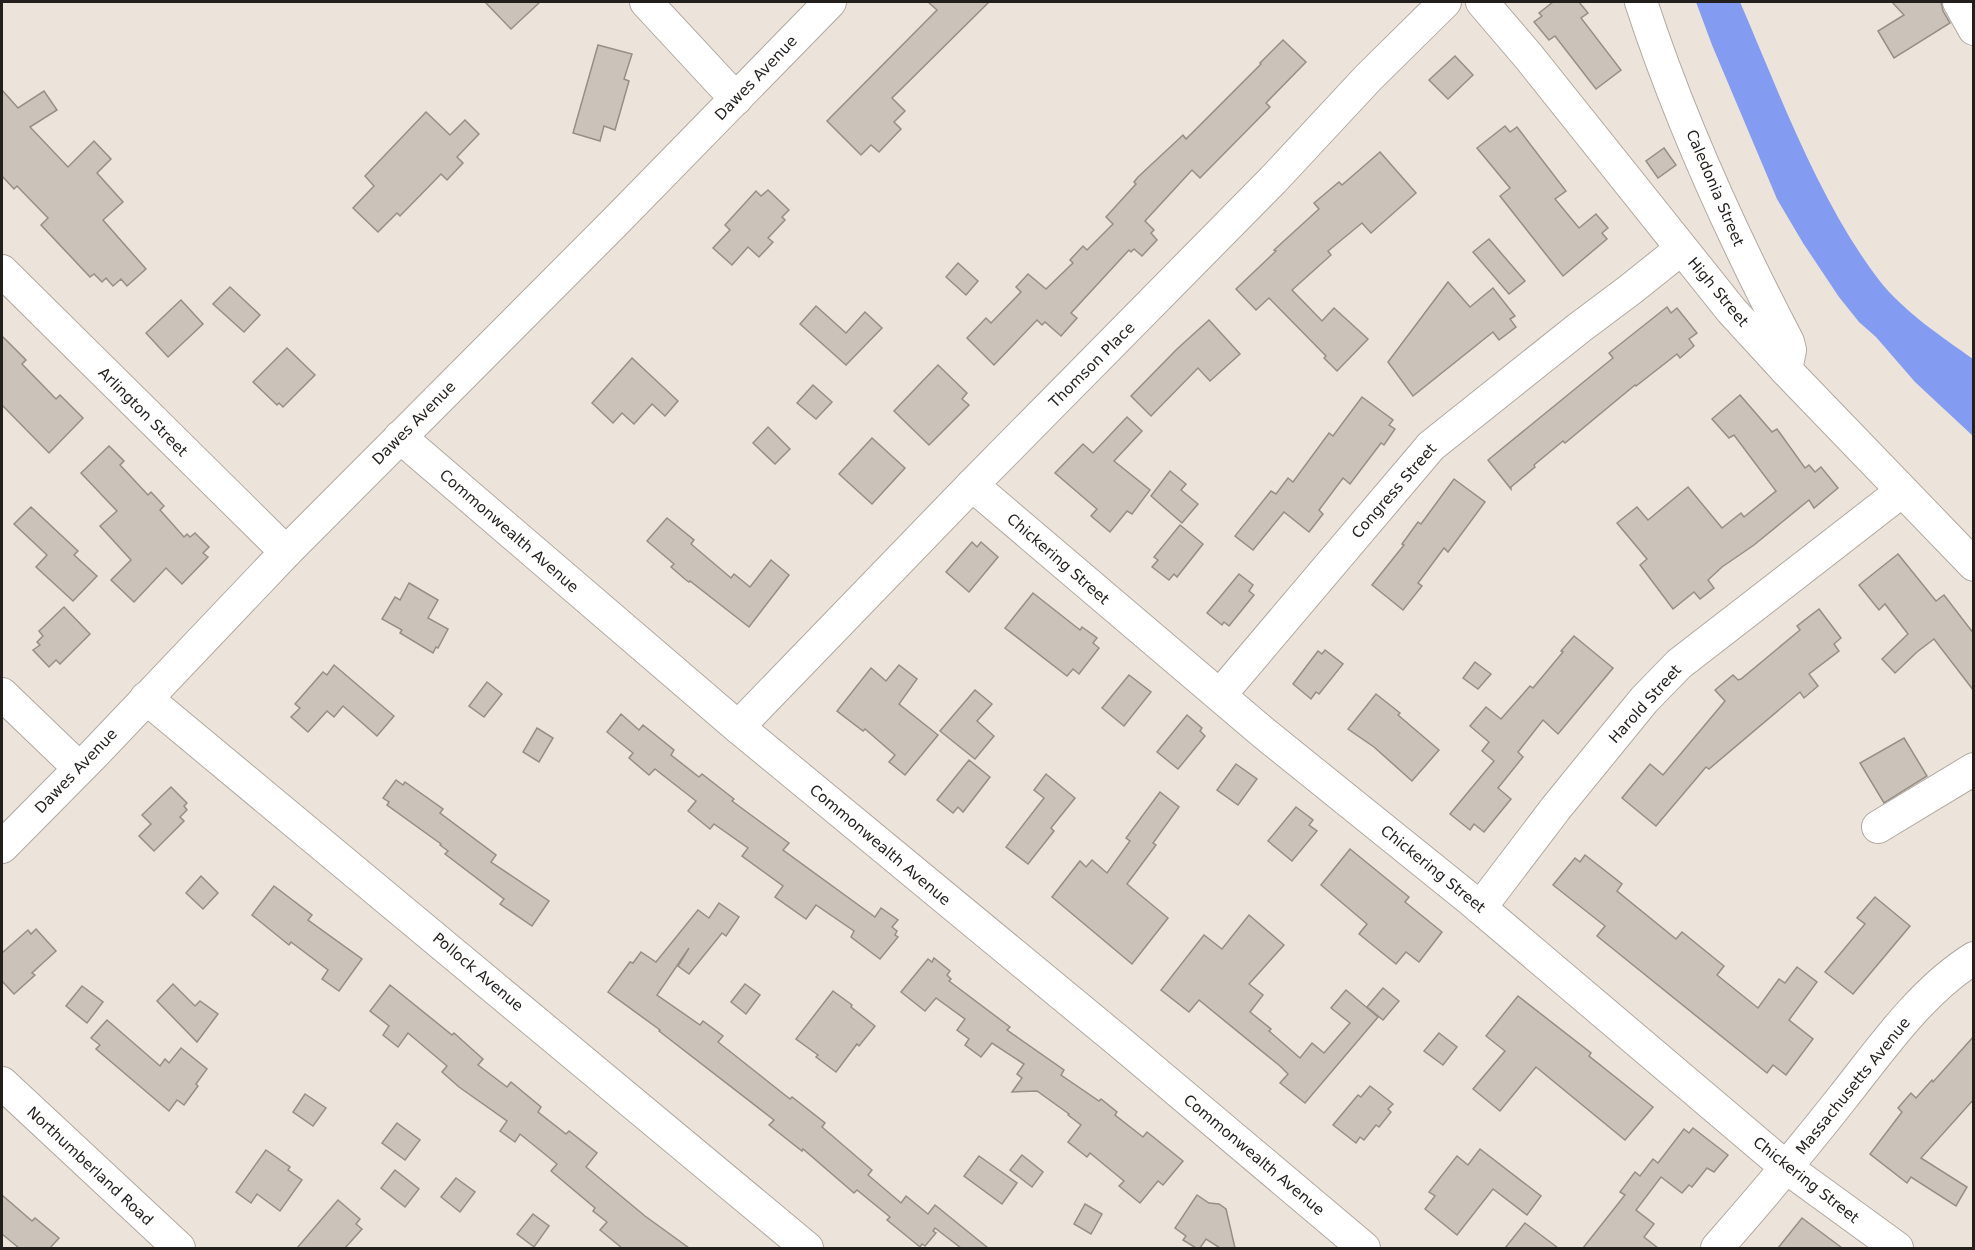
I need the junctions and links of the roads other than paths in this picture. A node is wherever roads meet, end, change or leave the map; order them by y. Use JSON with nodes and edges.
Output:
{"nodes":[{"id":1,"x":646,"y":2,"type":"edge"},
{"id":2,"x":830,"y":2,"type":"edge"},
{"id":3,"x":1445,"y":2,"type":"edge"},
{"id":4,"x":1482,"y":2,"type":"edge"},
{"id":5,"x":1641,"y":2,"type":"edge"},
{"id":6,"x":1959,"y":2,"type":"edge"},
{"id":7,"x":1974,"y":29,"type":"edge"},
{"id":8,"x":736,"y":99,"type":"junction"},
{"id":9,"x":1681,"y":249,"type":"junction"},
{"id":10,"x":2,"y":271,"type":"edge"},
{"id":11,"x":1786,"y":370,"type":"junction"},
{"id":12,"x":400,"y":437,"type":"junction"},
{"id":13,"x":972,"y":485,"type":"junction"},
{"id":14,"x":1902,"y":491,"type":"junction"},
{"id":15,"x":286,"y":552,"type":"junction"},
{"id":16,"x":1974,"y":565,"type":"edge"},
{"id":17,"x":2,"y":694,"type":"edge"},
{"id":18,"x":1220,"y":695,"type":"junction"},
{"id":19,"x":146,"y":698,"type":"junction"},
{"id":20,"x":738,"y":727,"type":"junction"},
{"id":21,"x":79,"y":768,"type":"junction"},
{"id":22,"x":1974,"y":769,"type":"edge"},
{"id":23,"x":1878,"y":827,"type":"dead end"},
{"id":24,"x":2,"y":847,"type":"edge"},
{"id":25,"x":1480,"y":908,"type":"junction"},
{"id":26,"x":1974,"y":958,"type":"edge"},
{"id":27,"x":2,"y":1083,"type":"edge"},
{"id":28,"x":1787,"y":1168,"type":"junction"},
{"id":29,"x":776,"y":1238,"type":"edge"},
{"id":30,"x":179,"y":1248,"type":"edge"},
{"id":31,"x":807,"y":1248,"type":"edge"},
{"id":32,"x":1364,"y":1248,"type":"edge"},
{"id":33,"x":1717,"y":1248,"type":"edge"},
{"id":34,"x":1897,"y":1248,"type":"edge"}],
"edges":[{"from":1,"to":8,"type":"street"},
{"from":2,"to":8,"type":"street","name":"Dawes Avenue"},
{"from":3,"to":13,"type":"street","name":"Thomson Place"},
{"from":4,"to":9,"type":"street","name":"High Street"},
{"from":5,"to":11,"type":"street","name":"Caledonia Street"},
{"from":6,"to":7,"type":"street"},
{"from":8,"to":12,"type":"street","name":"Dawes Avenue"},
{"from":9,"to":11,"type":"street","name":"High Street"},
{"from":9,"to":18,"type":"street","name":"Congress Street"},
{"from":10,"to":15,"type":"street","name":"Arlington Street"},
{"from":11,"to":14,"type":"street","name":"High Street"},
{"from":12,"to":15,"type":"street","name":"Dawes Avenue"},
{"from":12,"to":20,"type":"street","name":"Commonwealth Avenue"},
{"from":13,"to":18,"type":"street","name":"Chickering Street"},
{"from":13,"to":20,"type":"street","name":"Thomson Place"},
{"from":14,"to":16,"type":"street","name":"High Street"},
{"from":14,"to":25,"type":"street","name":"Harold Street"},
{"from":15,"to":19,"type":"street","name":"Dawes Avenue"},
{"from":17,"to":21,"type":"street"},
{"from":18,"to":25,"type":"street","name":"Chickering Street"},
{"from":19,"to":21,"type":"street","name":"Dawes Avenue"},
{"from":19,"to":29,"type":"street","name":"Pollock Avenue"},
{"from":20,"to":32,"type":"street","name":"Commonwealth Avenue"},
{"from":21,"to":24,"type":"street","name":"Dawes Avenue"},
{"from":22,"to":23,"type":"street"},
{"from":25,"to":28,"type":"street","name":"Chickering Street"},
{"from":26,"to":28,"type":"street","name":"Massachusetts Avenue"},
{"from":27,"to":30,"type":"street","name":"Northumberland Road"},
{"from":28,"to":33,"type":"street","name":"Massachusetts Avenue"},
{"from":28,"to":34,"type":"street","name":"Chickering Street"},
{"from":29,"to":31,"type":"street","name":"Pollock Avenue"}]}
